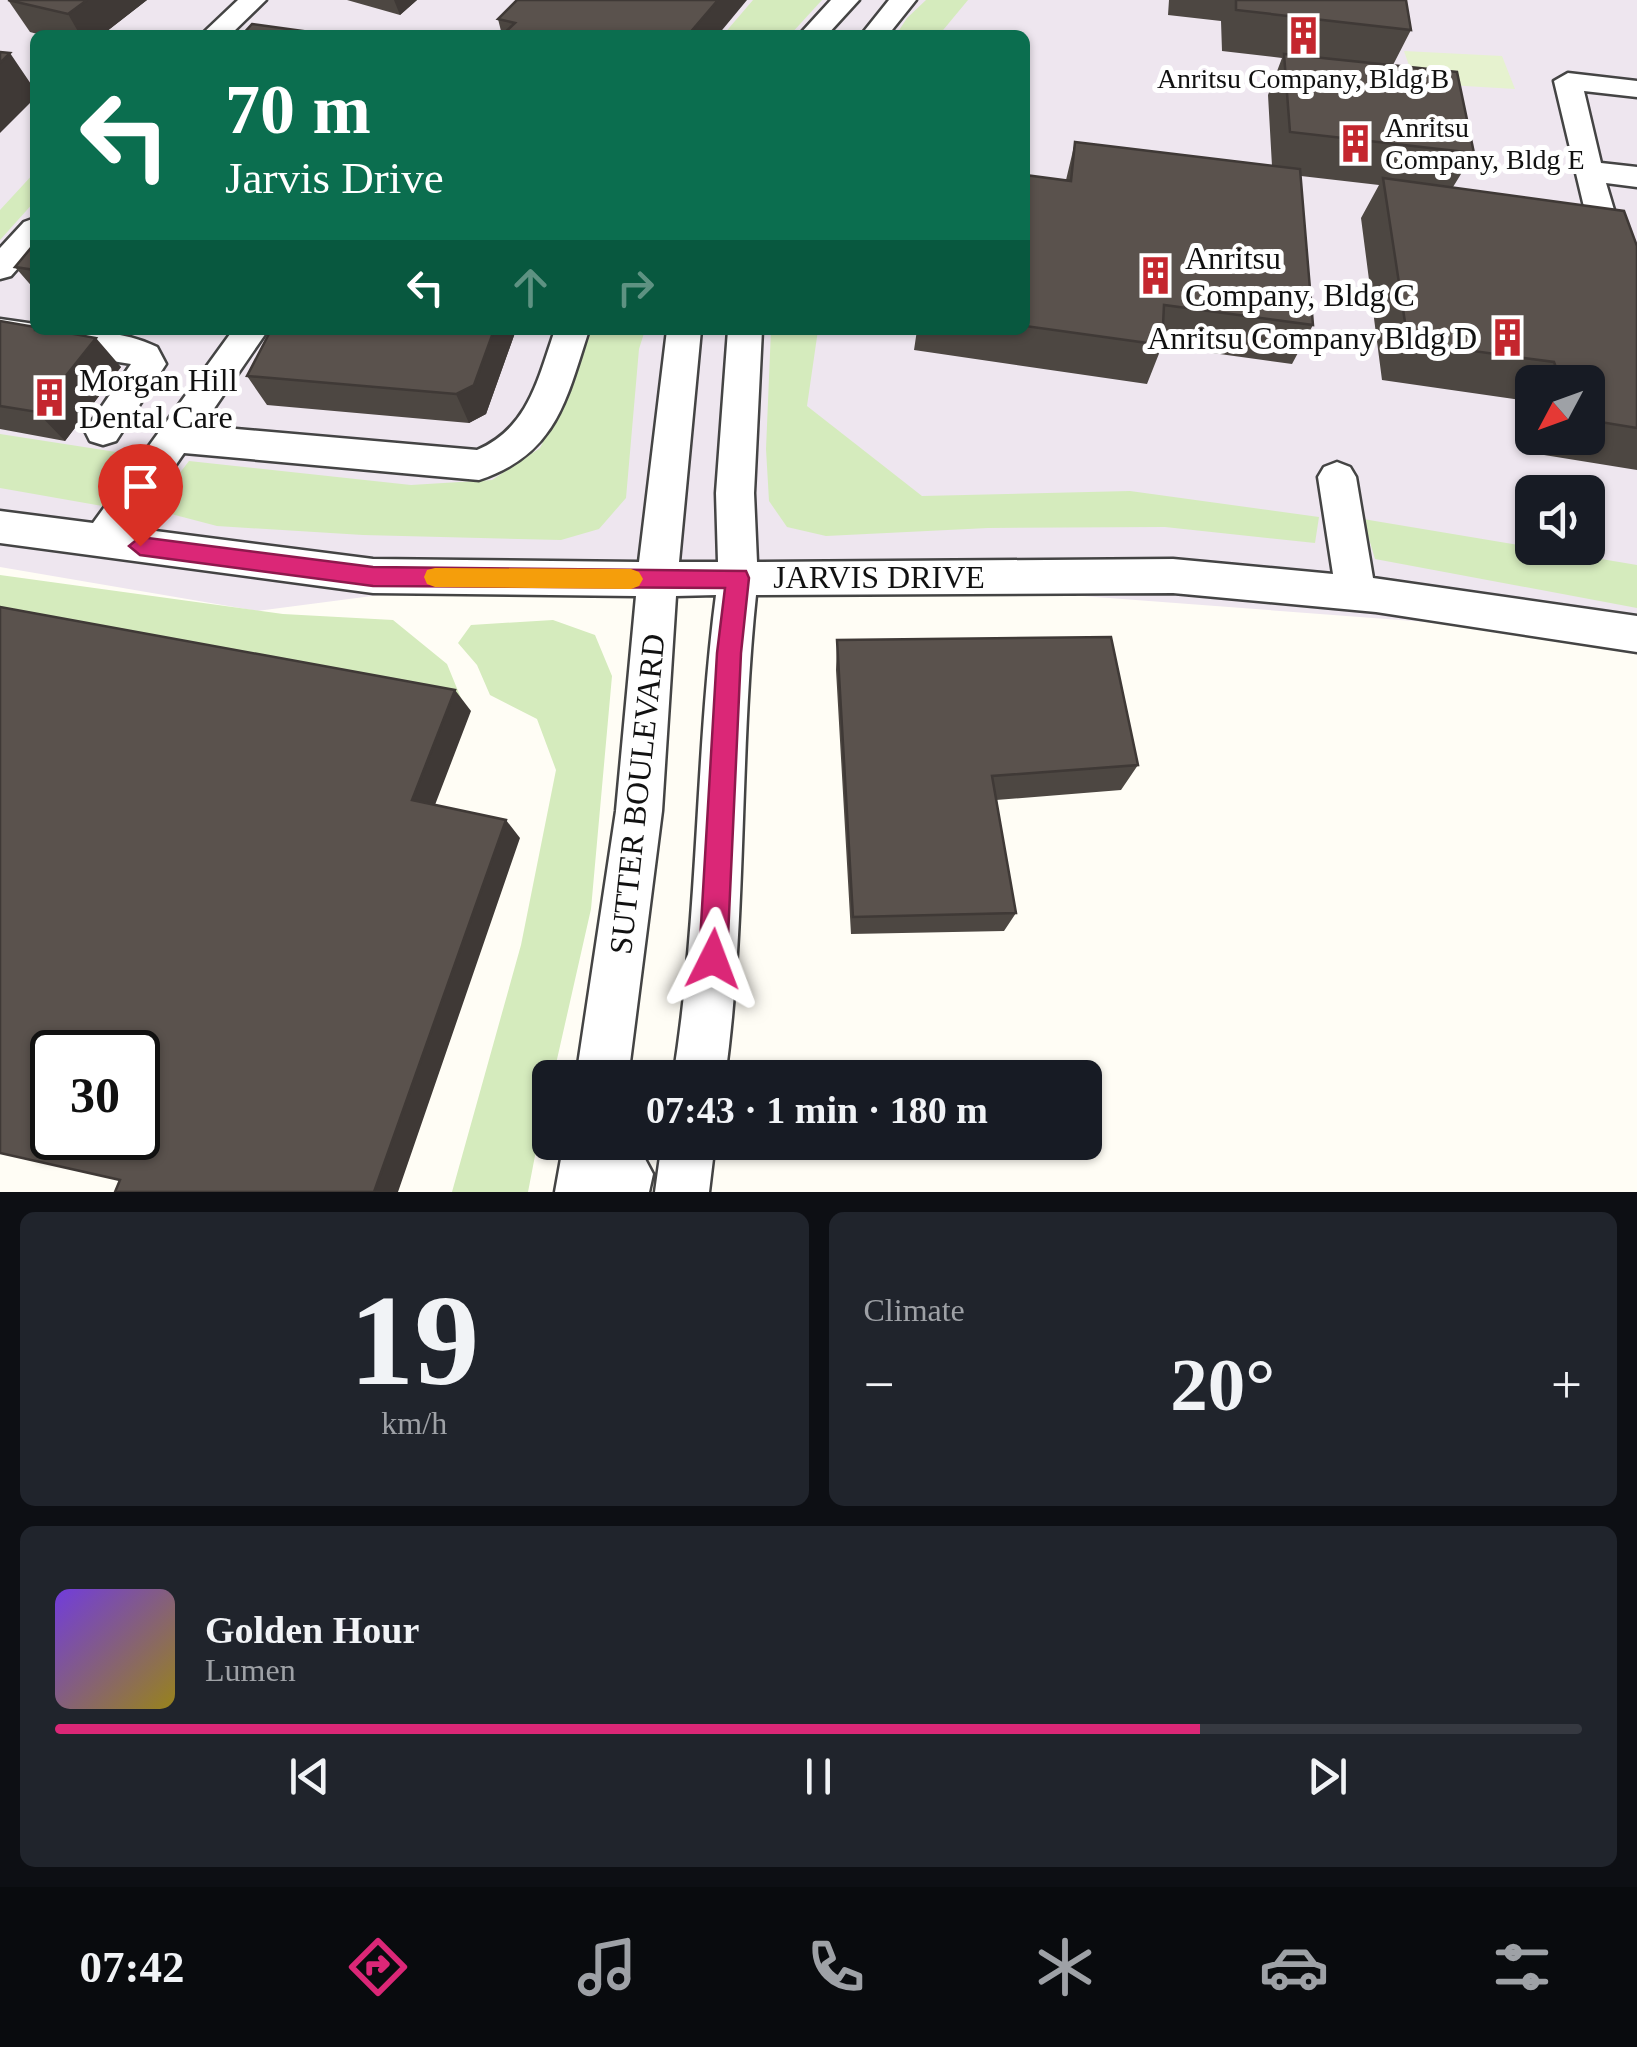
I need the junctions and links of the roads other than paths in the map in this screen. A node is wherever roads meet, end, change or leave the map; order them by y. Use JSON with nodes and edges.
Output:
{"nodes":[{"id":1,"x":253,"y":0,"type":"edge"},
{"id":2,"x":846,"y":0,"type":"edge"},
{"id":3,"x":903,"y":0,"type":"edge"},
{"id":4,"x":228,"y":30,"type":"edge"},
{"id":5,"x":817,"y":30,"type":"edge"},
{"id":6,"x":878,"y":30,"type":"edge"},
{"id":7,"x":1637,"y":89,"type":"edge"},
{"id":8,"x":1588,"y":170,"type":"junction"},
{"id":9,"x":1637,"y":177,"type":"edge"},
{"id":10,"x":30,"y":234,"type":"edge"},
{"id":11,"x":1612,"y":257,"type":"edge"},
{"id":12,"x":0,"y":268,"type":"edge"},
{"id":13,"x":0,"y":331,"type":"edge"},
{"id":14,"x":247,"y":335,"type":"edge"},
{"id":15,"x":570,"y":335,"type":"edge"},
{"id":16,"x":683,"y":335,"type":"edge"},
{"id":17,"x":745,"y":335,"type":"edge"},
{"id":18,"x":103,"y":431,"type":"dead end"},
{"id":19,"x":173,"y":438,"type":"junction"},
{"id":20,"x":1337,"y":477,"type":"dead end"},
{"id":21,"x":0,"y":527,"type":"edge"},
{"id":22,"x":102,"y":541,"type":"junction"},
{"id":23,"x":738,"y":578,"type":"junction"},
{"id":24,"x":661,"y":579,"type":"junction"},
{"id":25,"x":1356,"y":593,"type":"junction"},
{"id":26,"x":1637,"y":634,"type":"edge"},
{"id":27,"x":604,"y":1060,"type":"edge"},
{"id":28,"x":702,"y":1060,"type":"edge"},
{"id":29,"x":588,"y":1160,"type":"edge"},
{"id":30,"x":616,"y":1160,"type":"edge"},
{"id":31,"x":686,"y":1160,"type":"edge"},
{"id":32,"x":582,"y":1192,"type":"edge"},
{"id":33,"x":622,"y":1192,"type":"edge"},
{"id":34,"x":682,"y":1192,"type":"edge"}],
"edges":[{"from":1,"to":4,"type":"street"},
{"from":2,"to":5,"type":"street"},
{"from":3,"to":6,"type":"street"},
{"from":7,"to":8,"type":"street"},
{"from":8,"to":9,"type":"street"},
{"from":8,"to":11,"type":"street"},
{"from":10,"to":12,"type":"street"},
{"from":13,"to":18,"type":"street"},
{"from":14,"to":19,"type":"street"},
{"from":15,"to":19,"type":"street"},
{"from":16,"to":24,"type":"street","name":"SUTTER BOULEVARD"},
{"from":17,"to":23,"type":"street"},
{"from":19,"to":22,"type":"street"},
{"from":20,"to":25,"type":"street"},
{"from":21,"to":22,"type":"street","name":"JARVIS DRIVE"},
{"from":22,"to":24,"type":"street","name":"JARVIS DRIVE"},
{"from":23,"to":24,"type":"street","name":"JARVIS DRIVE"},
{"from":23,"to":25,"type":"street","name":"JARVIS DRIVE"},
{"from":23,"to":28,"type":"street"},
{"from":24,"to":27,"type":"street","name":"SUTTER BOULEVARD"},
{"from":25,"to":26,"type":"street","name":"JARVIS DRIVE"},
{"from":29,"to":32,"type":"street"},
{"from":30,"to":33,"type":"street"},
{"from":31,"to":34,"type":"street"}]}
